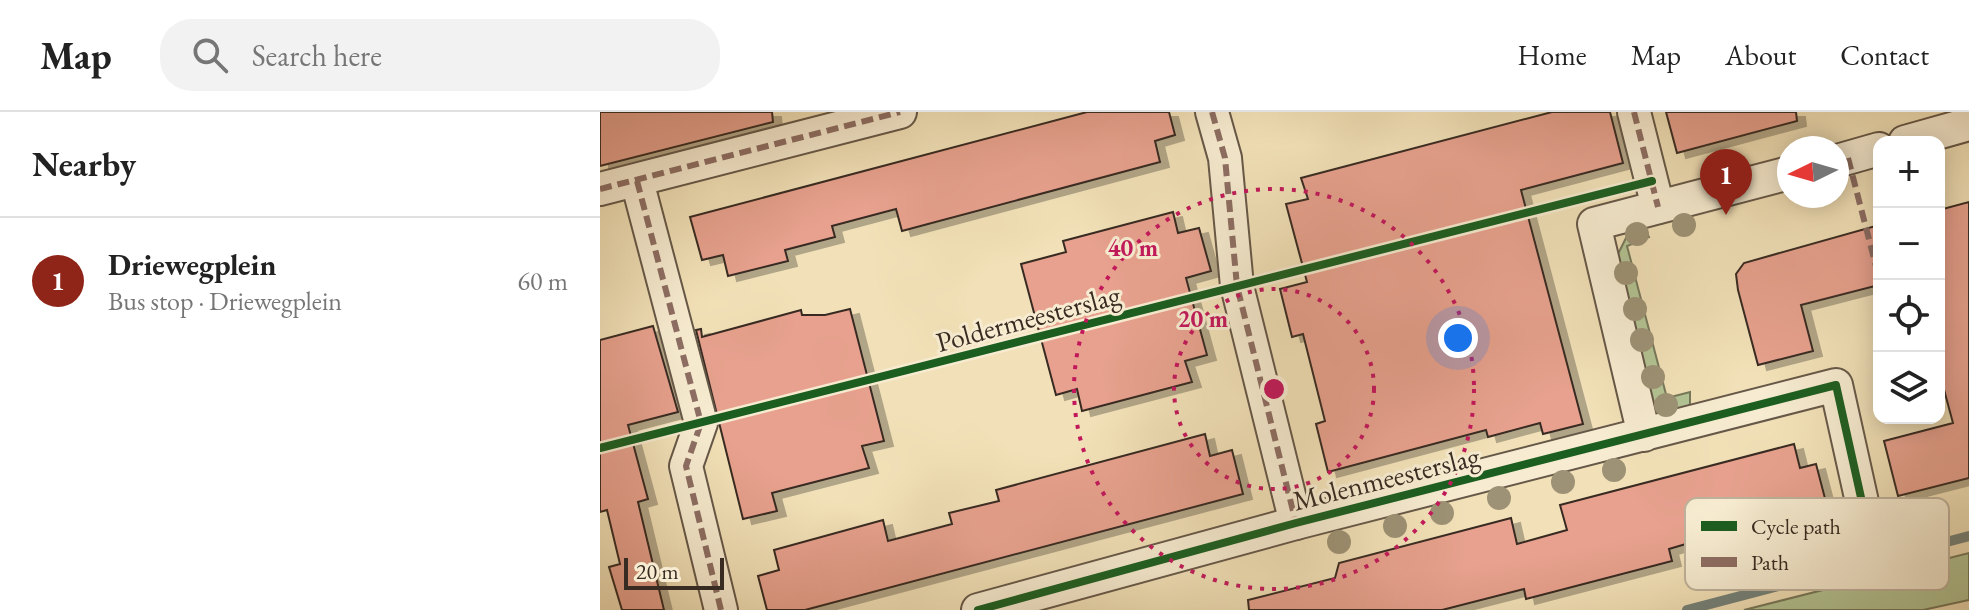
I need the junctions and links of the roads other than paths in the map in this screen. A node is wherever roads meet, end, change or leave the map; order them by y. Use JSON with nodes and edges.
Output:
{"nodes":[{"id":1,"x":900,"y":112,"type":"edge"},
{"id":2,"x":1212,"y":112,"type":"edge"},
{"id":3,"x":1634,"y":112,"type":"edge"},
{"id":4,"x":1969,"y":124,"type":"edge"},
{"id":5,"x":1926,"y":136,"type":"edge"},
{"id":6,"x":1873,"y":151,"type":"edge"},
{"id":7,"x":1849,"y":158,"type":"edge"},
{"id":8,"x":1777,"y":175,"type":"edge"},
{"id":9,"x":637,"y":181,"type":"junction"},
{"id":10,"x":600,"y":189,"type":"edge"},
{"id":11,"x":1655,"y":194,"type":"junction"},
{"id":12,"x":1644,"y":435,"type":"junction"},
{"id":13,"x":1861,"y":498,"type":"edge"},
{"id":14,"x":1296,"y":523,"type":"junction"},
{"id":15,"x":721,"y":610,"type":"edge"},
{"id":16,"x":978,"y":610,"type":"edge"}],
"edges":[{"from":1,"to":9,"type":"street"},
{"from":2,"to":14,"type":"street"},
{"from":3,"to":11,"type":"street"},
{"from":4,"to":5,"type":"street"},
{"from":6,"to":7,"type":"street"},
{"from":8,"to":11,"type":"street"},
{"from":9,"to":10,"type":"street"},
{"from":9,"to":15,"type":"street"},
{"from":11,"to":12,"type":"street"},
{"from":12,"to":13,"type":"street","name":"Molenmeesterslag"},
{"from":12,"to":14,"type":"street","name":"Molenmeesterslag"},
{"from":14,"to":16,"type":"street","name":"Molenmeesterslag"}]}
